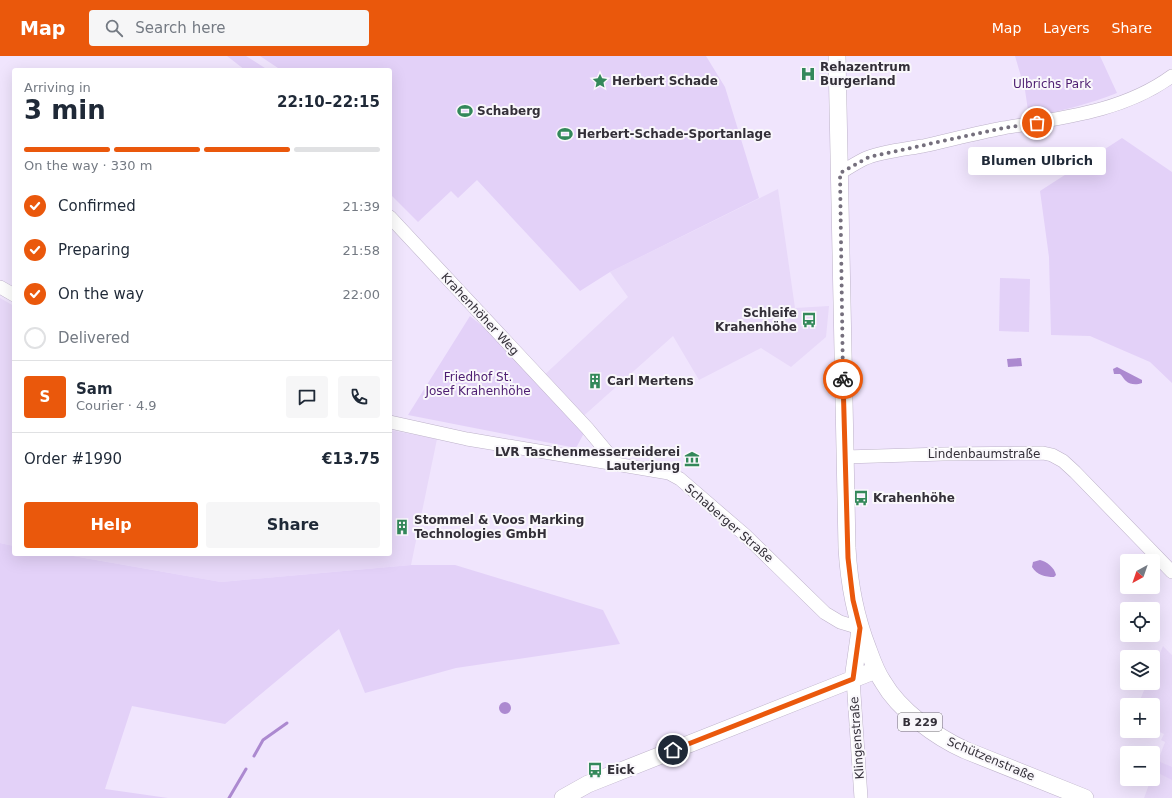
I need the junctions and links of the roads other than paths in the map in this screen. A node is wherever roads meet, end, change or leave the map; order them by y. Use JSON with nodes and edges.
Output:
{"nodes":[{"id":1,"x":837,"y":56,"type":"edge"},
{"id":2,"x":1172,"y":76,"type":"edge"},
{"id":3,"x":840,"y":173,"type":"junction"},
{"id":4,"x":392,"y":219,"type":"edge"},
{"id":5,"x":0,"y":287,"type":"edge"},
{"id":6,"x":12,"y":294,"type":"edge"},
{"id":7,"x":392,"y":422,"type":"edge"},
{"id":8,"x":845,"y":456,"type":"junction"},
{"id":9,"x":617,"y":464,"type":"junction"},
{"id":10,"x":1172,"y":572,"type":"edge"},
{"id":11,"x":860,"y":628,"type":"junction"},
{"id":12,"x":876,"y":670,"type":"junction"},
{"id":13,"x":853,"y":679,"type":"junction"},
{"id":14,"x":563,"y":798,"type":"edge"},
{"id":15,"x":861,"y":798,"type":"edge"},
{"id":16,"x":1085,"y":798,"type":"edge"}],
"edges":[{"from":1,"to":3,"type":"main road","name":"Schützenstraße"},
{"from":2,"to":3,"type":"street"},
{"from":3,"to":8,"type":"main road","name":"Schützenstraße"},
{"from":4,"to":9,"type":"street","name":"Krahenhöher Weg"},
{"from":5,"to":6,"type":"street"},
{"from":7,"to":9,"type":"street","name":"Schaberger Straße"},
{"from":8,"to":10,"type":"street","name":"Lindenbaumstraße"},
{"from":8,"to":11,"type":"main road","name":"Schützenstraße"},
{"from":9,"to":11,"type":"street","name":"Schaberger Straße"},
{"from":11,"to":12,"type":"main road","name":"Schützenstraße"},
{"from":11,"to":13,"type":"main road"},
{"from":12,"to":13,"type":"main road"},
{"from":12,"to":16,"type":"main road","name":"Schützenstraße","number":"B 229"},
{"from":13,"to":14,"type":"main road"},
{"from":13,"to":15,"type":"street","name":"Klingenstraße"}]}
